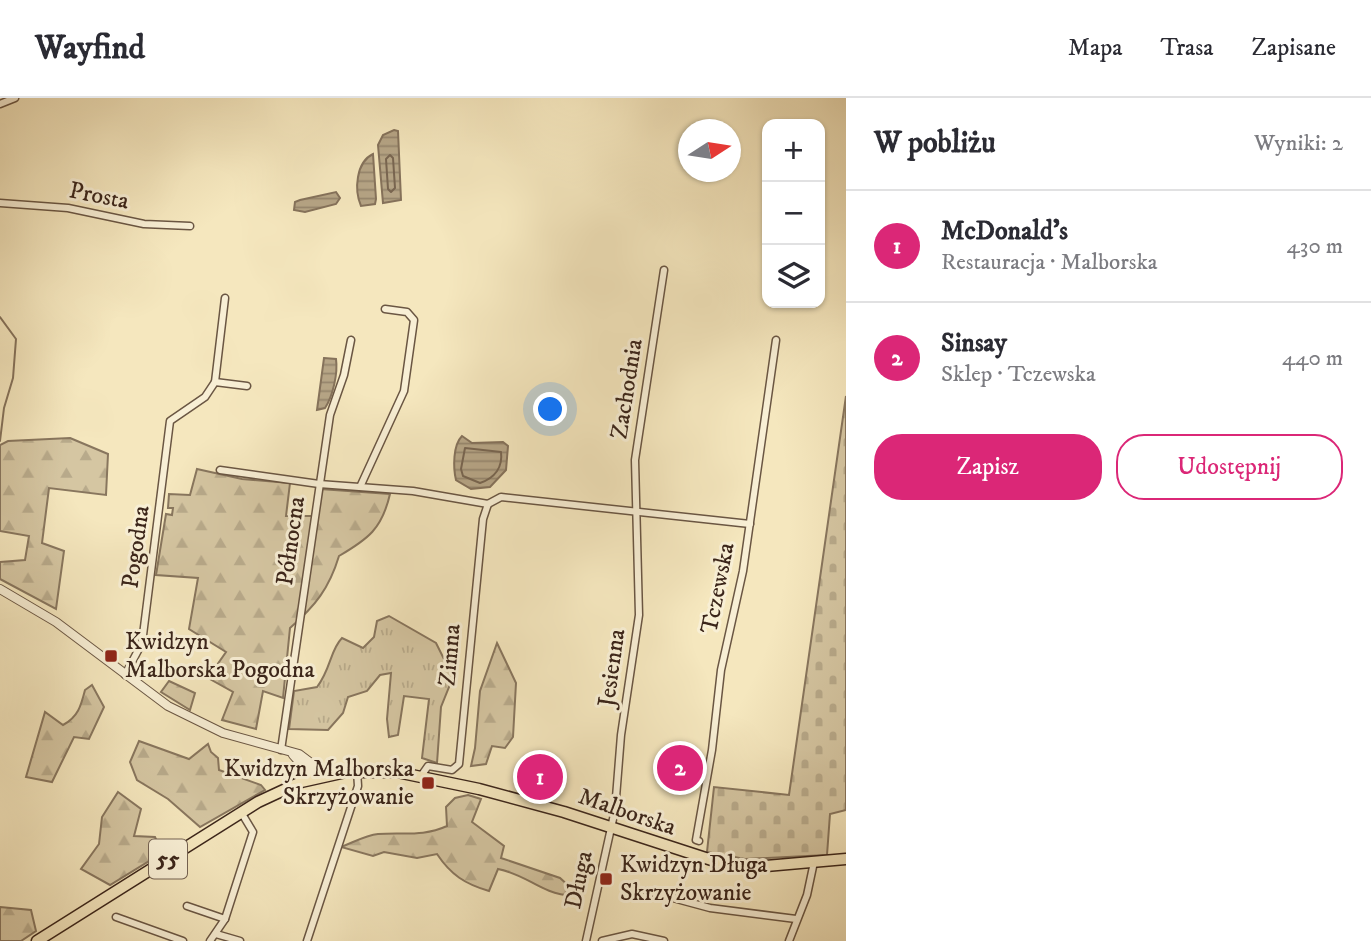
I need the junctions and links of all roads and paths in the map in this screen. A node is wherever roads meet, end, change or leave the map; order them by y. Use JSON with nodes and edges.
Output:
{"nodes":[{"id":1,"x":15,"y":98,"type":"edge"},
{"id":2,"x":0,"y":104,"type":"edge"},
{"id":3,"x":0,"y":203,"type":"edge"},
{"id":4,"x":190,"y":226,"type":"dead end"},
{"id":5,"x":664,"y":271,"type":"dead end"},
{"id":6,"x":225,"y":298,"type":"dead end"},
{"id":7,"x":385,"y":309,"type":"dead end"},
{"id":8,"x":351,"y":340,"type":"dead end"},
{"id":9,"x":776,"y":340,"type":"dead end"},
{"id":10,"x":215,"y":382,"type":"junction"},
{"id":11,"x":247,"y":386,"type":"dead end"},
{"id":12,"x":220,"y":470,"type":"dead end"},
{"id":13,"x":319,"y":484,"type":"junction"},
{"id":14,"x":360,"y":486,"type":"junction"},
{"id":15,"x":488,"y":504,"type":"junction"},
{"id":16,"x":638,"y":514,"type":"junction"},
{"id":17,"x":750,"y":524,"type":"junction"},
{"id":18,"x":0,"y":589,"type":"edge"},
{"id":19,"x":125,"y":675,"type":"junction"},
{"id":20,"x":281,"y":750,"type":"junction"},
{"id":21,"x":291,"y":752,"type":"junction"},
{"id":22,"x":305,"y":768,"type":"junction"},
{"id":23,"x":357,"y":771,"type":"junction"},
{"id":24,"x":421,"y":776,"type":"junction"},
{"id":25,"x":314,"y":778,"type":"junction"},
{"id":26,"x":301,"y":782,"type":"junction"},
{"id":27,"x":241,"y":812,"type":"junction"},
{"id":28,"x":611,"y":828,"type":"junction"},
{"id":29,"x":699,"y":841,"type":"dead end"},
{"id":30,"x":846,"y":859,"type":"edge"},
{"id":31,"x":814,"y":862,"type":"junction"},
{"id":32,"x":647,"y":891,"type":"dead end"},
{"id":33,"x":187,"y":906,"type":"dead end"},
{"id":34,"x":116,"y":917,"type":"dead end"},
{"id":35,"x":225,"y":919,"type":"junction"},
{"id":36,"x":796,"y":919,"type":"junction"},
{"id":37,"x":216,"y":934,"type":"junction"},
{"id":38,"x":37,"y":941,"type":"edge"},
{"id":39,"x":183,"y":941,"type":"edge"},
{"id":40,"x":210,"y":941,"type":"edge"},
{"id":41,"x":240,"y":941,"type":"edge"},
{"id":42,"x":307,"y":941,"type":"edge"},
{"id":43,"x":586,"y":941,"type":"edge"},
{"id":44,"x":602,"y":941,"type":"edge"},
{"id":45,"x":664,"y":941,"type":"edge"},
{"id":46,"x":789,"y":941,"type":"edge"}],
"edges":[{"from":1,"to":2,"type":"street"},
{"from":3,"to":4,"type":"street","name":"Prosta"},
{"from":5,"to":16,"type":"street","name":"Zachodnia"},
{"from":6,"to":10,"type":"street"},
{"from":7,"to":14,"type":"street"},
{"from":8,"to":13,"type":"street","name":"Północna"},
{"from":9,"to":17,"type":"street","name":"Tczewska"},
{"from":10,"to":11,"type":"street"},
{"from":10,"to":19,"type":"street","name":"Pogodna"},
{"from":12,"to":13,"type":"street"},
{"from":13,"to":14,"type":"street"},
{"from":13,"to":20,"type":"street","name":"Północna"},
{"from":14,"to":15,"type":"street"},
{"from":15,"to":16,"type":"street"},
{"from":15,"to":24,"type":"street","name":"Zimna"},
{"from":16,"to":17,"type":"street"},
{"from":16,"to":28,"type":"street","name":"Jesienna"},
{"from":17,"to":29,"type":"street","name":"Tczewska"},
{"from":18,"to":19,"type":"street"},
{"from":19,"to":20,"type":"street"},
{"from":20,"to":21,"type":"street"},
{"from":21,"to":22,"type":"street"},
{"from":21,"to":25,"type":"street"},
{"from":22,"to":25,"type":"street"},
{"from":22,"to":26,"type":"street"},
{"from":23,"to":24,"type":"main road","name":"Malborska","number":"55"},
{"from":23,"to":25,"type":"main road","name":"Malborska","number":"55"},
{"from":23,"to":42,"type":"street"},
{"from":24,"to":28,"type":"main road","name":"Malborska","number":"55"},
{"from":25,"to":26,"type":"main road","number":"55"},
{"from":26,"to":27,"type":"main road","number":"55"},
{"from":27,"to":35,"type":"street"},
{"from":27,"to":38,"type":"main road","number":"55"},
{"from":28,"to":31,"type":"main road","name":"Malborska","number":"55"},
{"from":28,"to":43,"type":"street","name":"Długa"},
{"from":30,"to":31,"type":"main road","name":"Malborska","number":"55"},
{"from":31,"to":36,"type":"street"},
{"from":32,"to":36,"type":"street"},
{"from":33,"to":35,"type":"street"},
{"from":34,"to":39,"type":"street"},
{"from":35,"to":37,"type":"street"},
{"from":36,"to":46,"type":"street"},
{"from":37,"to":40,"type":"street"},
{"from":37,"to":41,"type":"street"},
{"from":44,"to":45,"type":"street"}]}
